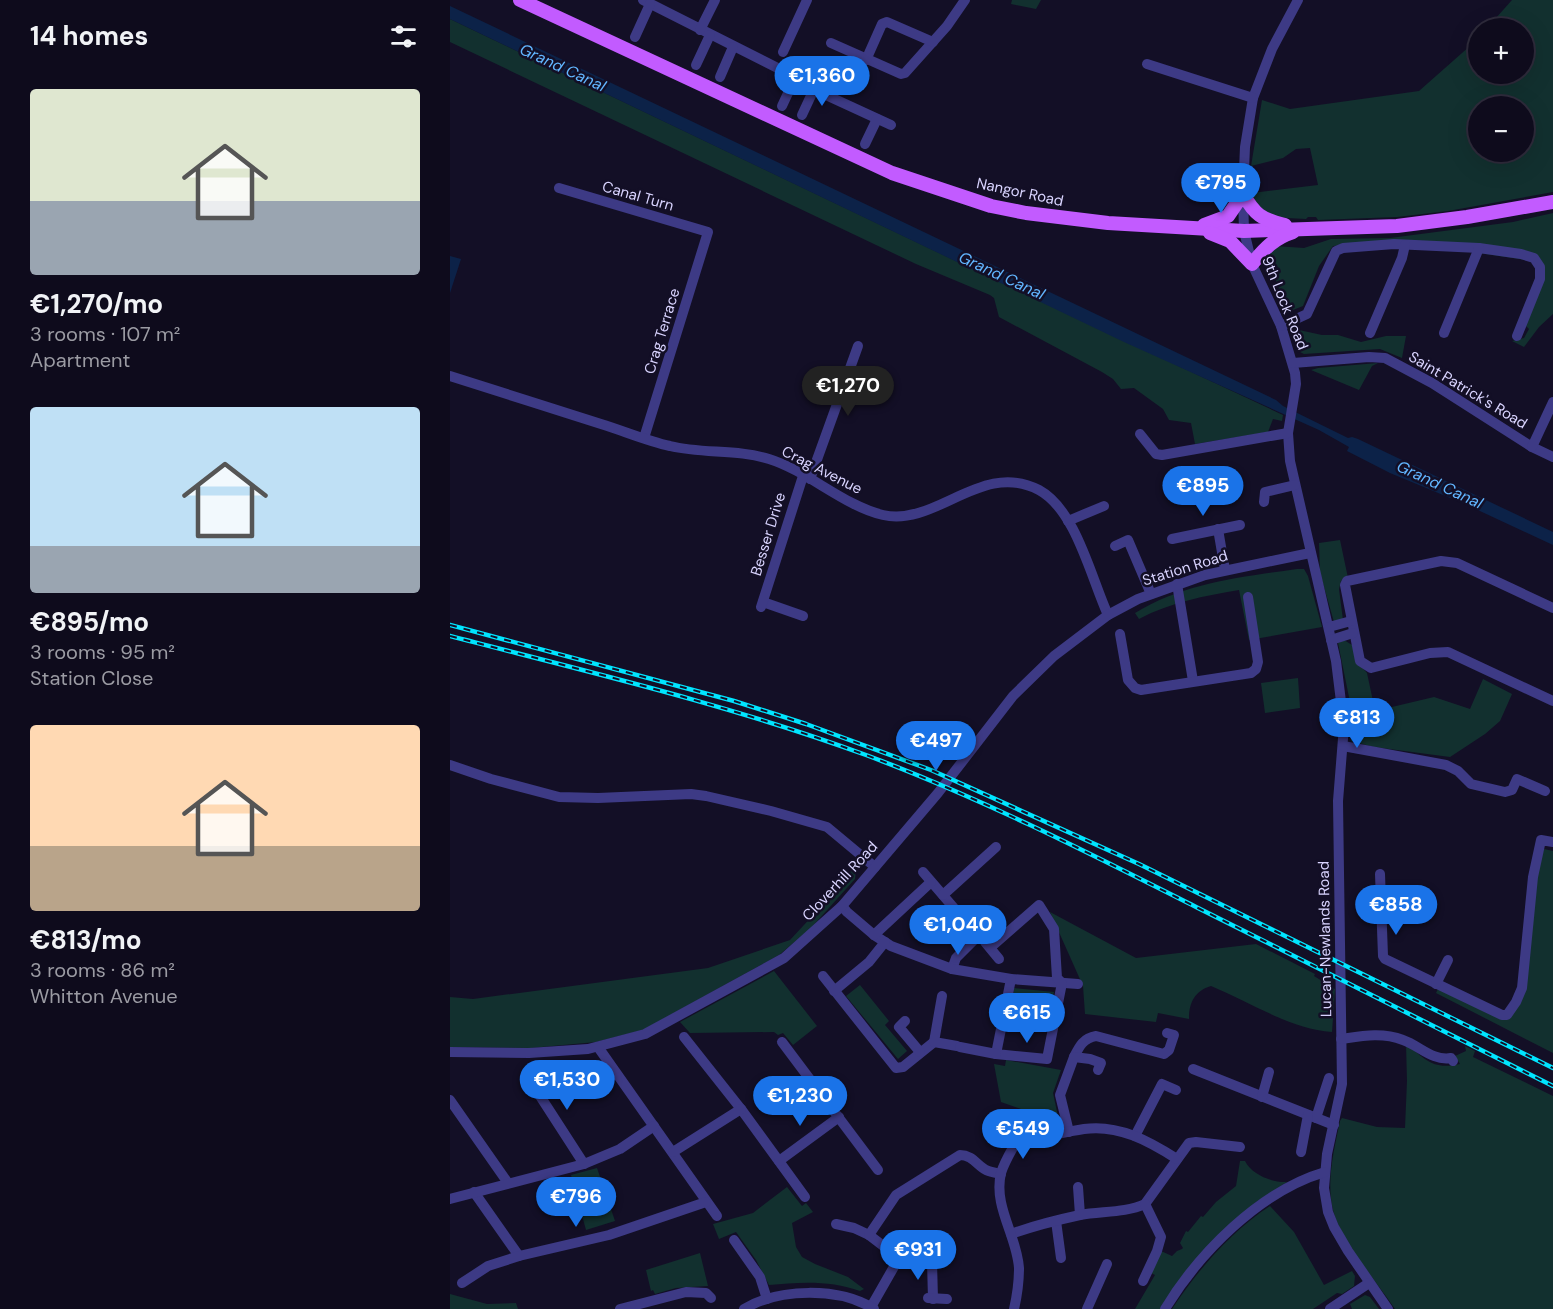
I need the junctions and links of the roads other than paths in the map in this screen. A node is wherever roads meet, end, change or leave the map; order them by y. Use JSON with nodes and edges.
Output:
{"nodes":[{"id":1,"x":520,"y":0,"type":"edge"},
{"id":2,"x":715,"y":0,"type":"edge"},
{"id":3,"x":807,"y":0,"type":"edge"},
{"id":4,"x":965,"y":0,"type":"edge"},
{"id":5,"x":1298,"y":0,"type":"edge"},
{"id":6,"x":646,"y":2,"type":"edge"},
{"id":7,"x":705,"y":32,"type":"junction"},
{"id":8,"x":635,"y":37,"type":"dead end"},
{"id":9,"x":933,"y":42,"type":"junction"},
{"id":10,"x":831,"y":43,"type":"dead end"},
{"id":11,"x":733,"y":47,"type":"junction"},
{"id":12,"x":783,"y":52,"type":"dead end"},
{"id":13,"x":866,"y":60,"type":"junction"},
{"id":14,"x":1147,"y":64,"type":"dead end"},
{"id":15,"x":696,"y":65,"type":"dead end"},
{"id":16,"x":720,"y":76,"type":"dead end"},
{"id":17,"x":795,"y":78,"type":"junction"},
{"id":18,"x":815,"y":87,"type":"junction"},
{"id":19,"x":1253,"y":98,"type":"junction"},
{"id":20,"x":782,"y":106,"type":"dead end"},
{"id":21,"x":802,"y":115,"type":"dead end"},
{"id":22,"x":877,"y":119,"type":"junction"},
{"id":23,"x":891,"y":125,"type":"dead end"},
{"id":24,"x":865,"y":144,"type":"dead end"},
{"id":25,"x":559,"y":188,"type":"dead end"},
{"id":26,"x":1243,"y":194,"type":"junction"},
{"id":27,"x":1553,"y":201,"type":"edge"},
{"id":28,"x":1196,"y":228,"type":"junction"},
{"id":29,"x":1301,"y":229,"type":"junction"},
{"id":30,"x":1244,"y":231,"type":"junction"},
{"id":31,"x":708,"y":232,"type":"joint"},
{"id":32,"x":1405,"y":245,"type":"junction"},
{"id":33,"x":1479,"y":249,"type":"junction"},
{"id":34,"x":1252,"y":264,"type":"junction"},
{"id":35,"x":1281,"y":326,"type":"junction"},
{"id":36,"x":1370,"y":333,"type":"dead end"},
{"id":37,"x":1444,"y":333,"type":"dead end"},
{"id":38,"x":1517,"y":336,"type":"dead end"},
{"id":39,"x":858,"y":346,"type":"dead end"},
{"id":40,"x":1293,"y":363,"type":"junction"},
{"id":41,"x":450,"y":376,"type":"edge"},
{"id":42,"x":1553,"y":402,"type":"edge"},
{"id":43,"x":1140,"y":434,"type":"dead end"},
{"id":44,"x":1288,"y":434,"type":"junction"},
{"id":45,"x":644,"y":438,"type":"junction"},
{"id":46,"x":1532,"y":447,"type":"junction"},
{"id":47,"x":1553,"y":457,"type":"edge"},
{"id":48,"x":807,"y":477,"type":"junction"},
{"id":49,"x":1295,"y":485,"type":"junction"},
{"id":50,"x":1264,"y":502,"type":"dead end"},
{"id":51,"x":1104,"y":506,"type":"dead end"},
{"id":52,"x":1068,"y":521,"type":"junction"},
{"id":53,"x":1181,"y":524,"type":"dead end"},
{"id":54,"x":1240,"y":525,"type":"dead end"},
{"id":55,"x":1218,"y":529,"type":"junction"},
{"id":56,"x":1115,"y":546,"type":"dead end"},
{"id":57,"x":1310,"y":553,"type":"junction"},
{"id":58,"x":1225,"y":570,"type":"junction"},
{"id":59,"x":1177,"y":584,"type":"junction"},
{"id":60,"x":1151,"y":594,"type":"junction"},
{"id":61,"x":1248,"y":597,"type":"dead end"},
{"id":62,"x":1553,"y":609,"type":"edge"},
{"id":63,"x":1108,"y":615,"type":"junction"},
{"id":64,"x":803,"y":616,"type":"dead end"},
{"id":65,"x":1351,"y":621,"type":"junction"},
{"id":66,"x":1329,"y":627,"type":"junction"},
{"id":67,"x":1353,"y":633,"type":"junction"},
{"id":68,"x":1120,"y":634,"type":"dead end"},
{"id":69,"x":1331,"y":640,"type":"junction"},
{"id":70,"x":1193,"y":681,"type":"junction"},
{"id":71,"x":1553,"y":701,"type":"edge"},
{"id":72,"x":1343,"y":746,"type":"junction"},
{"id":73,"x":450,"y":765,"type":"edge"},
{"id":74,"x":1545,"y":791,"type":"dead end"},
{"id":75,"x":1553,"y":842,"type":"edge"},
{"id":76,"x":996,"y":847,"type":"dead end"},
{"id":77,"x":875,"y":867,"type":"junction"},
{"id":78,"x":923,"y":872,"type":"dead end"},
{"id":79,"x":1380,"y":874,"type":"dead end"},
{"id":80,"x":931,"y":882,"type":"junction"},
{"id":81,"x":943,"y":895,"type":"junction"},
{"id":82,"x":843,"y":906,"type":"junction"},
{"id":83,"x":874,"y":935,"type":"junction"},
{"id":84,"x":978,"y":936,"type":"junction"},
{"id":85,"x":885,"y":942,"type":"junction"},
{"id":86,"x":990,"y":947,"type":"junction"},
{"id":87,"x":999,"y":959,"type":"dead end"},
{"id":88,"x":1448,"y":960,"type":"dead end"},
{"id":89,"x":952,"y":969,"type":"junction"},
{"id":90,"x":823,"y":976,"type":"dead end"},
{"id":91,"x":1011,"y":979,"type":"junction"},
{"id":92,"x":1062,"y":983,"type":"junction"},
{"id":93,"x":1078,"y":984,"type":"dead end"},
{"id":94,"x":1436,"y":984,"type":"junction"},
{"id":95,"x":834,"y":991,"type":"junction"},
{"id":96,"x":942,"y":996,"type":"dead end"},
{"id":97,"x":905,"y":1021,"type":"dead end"},
{"id":98,"x":1167,"y":1032,"type":"dead end"},
{"id":99,"x":684,"y":1037,"type":"dead end"},
{"id":100,"x":1341,"y":1039,"type":"junction"},
{"id":101,"x":782,"y":1042,"type":"dead end"},
{"id":102,"x":934,"y":1042,"type":"junction"},
{"id":103,"x":598,"y":1047,"type":"junction"},
{"id":104,"x":450,"y":1052,"type":"edge"},
{"id":105,"x":920,"y":1052,"type":"junction"},
{"id":106,"x":996,"y":1054,"type":"junction"},
{"id":107,"x":1074,"y":1057,"type":"junction"},
{"id":108,"x":1453,"y":1061,"type":"dead end"},
{"id":109,"x":1193,"y":1069,"type":"dead end"},
{"id":110,"x":1098,"y":1070,"type":"dead end"},
{"id":111,"x":1269,"y":1072,"type":"dead end"},
{"id":112,"x":1329,"y":1078,"type":"dead end"},
{"id":113,"x":531,"y":1082,"type":"dead end"},
{"id":114,"x":1176,"y":1090,"type":"dead end"},
{"id":115,"x":1262,"y":1097,"type":"junction"},
{"id":116,"x":451,"y":1104,"type":"edge"},
{"id":117,"x":741,"y":1109,"type":"junction"},
{"id":118,"x":1312,"y":1116,"type":"junction"},
{"id":119,"x":838,"y":1117,"type":"junction"},
{"id":120,"x":1334,"y":1125,"type":"junction"},
{"id":121,"x":654,"y":1126,"type":"junction"},
{"id":122,"x":1069,"y":1132,"type":"junction"},
{"id":123,"x":1135,"y":1136,"type":"junction"},
{"id":124,"x":1240,"y":1147,"type":"dead end"},
{"id":125,"x":673,"y":1152,"type":"junction"},
{"id":126,"x":1301,"y":1152,"type":"dead end"},
{"id":127,"x":1177,"y":1159,"type":"junction"},
{"id":128,"x":779,"y":1161,"type":"junction"},
{"id":129,"x":584,"y":1164,"type":"junction"},
{"id":130,"x":878,"y":1170,"type":"dead end"},
{"id":131,"x":1325,"y":1172,"type":"junction"},
{"id":132,"x":1001,"y":1174,"type":"junction"},
{"id":133,"x":508,"y":1183,"type":"junction"},
{"id":134,"x":1078,"y":1187,"type":"dead end"},
{"id":135,"x":474,"y":1192,"type":"junction"},
{"id":136,"x":805,"y":1197,"type":"dead end"},
{"id":137,"x":450,"y":1199,"type":"edge"},
{"id":138,"x":706,"y":1202,"type":"junction"},
{"id":139,"x":1145,"y":1204,"type":"junction"},
{"id":140,"x":1080,"y":1215,"type":"junction"},
{"id":141,"x":717,"y":1216,"type":"dead end"},
{"id":142,"x":1056,"y":1221,"type":"junction"},
{"id":143,"x":836,"y":1224,"type":"dead end"},
{"id":144,"x":1011,"y":1234,"type":"junction"},
{"id":145,"x":869,"y":1235,"type":"junction"},
{"id":146,"x":734,"y":1240,"type":"dead end"},
{"id":147,"x":519,"y":1256,"type":"junction"},
{"id":148,"x":898,"y":1258,"type":"junction"},
{"id":149,"x":1061,"y":1258,"type":"dead end"},
{"id":150,"x":1107,"y":1264,"type":"dead end"},
{"id":151,"x":1143,"y":1281,"type":"dead end"},
{"id":152,"x":462,"y":1282,"type":"dead end"},
{"id":153,"x":1370,"y":1283,"type":"junction"},
{"id":154,"x":711,"y":1298,"type":"dead end"},
{"id":155,"x":767,"y":1299,"type":"junction"},
{"id":156,"x":947,"y":1299,"type":"dead end"},
{"id":157,"x":636,"y":1307,"type":"edge"},
{"id":158,"x":1338,"y":1307,"type":"edge"},
{"id":159,"x":872,"y":1308,"type":"edge"},
{"id":160,"x":620,"y":1309,"type":"edge"},
{"id":161,"x":744,"y":1309,"type":"edge"},
{"id":162,"x":1014,"y":1309,"type":"edge"},
{"id":163,"x":1087,"y":1309,"type":"edge"},
{"id":164,"x":1165,"y":1309,"type":"edge"},
{"id":165,"x":1388,"y":1309,"type":"edge"}],
"edges":[{"from":1,"to":28,"type":"main road","name":"Nangor Road"},
{"from":2,"to":7,"type":"street"},
{"from":3,"to":12,"type":"street"},
{"from":4,"to":9,"type":"street"},
{"from":5,"to":19,"type":"street","name":"9th Lock Road"},
{"from":6,"to":7,"type":"street"},
{"from":6,"to":8,"type":"street"},
{"from":7,"to":11,"type":"street"},
{"from":7,"to":15,"type":"street"},
{"from":9,"to":13,"type":"street"},
{"from":9,"to":13,"type":"street"},
{"from":10,"to":13,"type":"street"},
{"from":11,"to":16,"type":"street"},
{"from":11,"to":17,"type":"street"},
{"from":14,"to":19,"type":"street"},
{"from":17,"to":18,"type":"street"},
{"from":17,"to":20,"type":"street"},
{"from":18,"to":21,"type":"street"},
{"from":18,"to":22,"type":"street"},
{"from":19,"to":26,"type":"street","name":"9th Lock Road"},
{"from":22,"to":23,"type":"street"},
{"from":22,"to":24,"type":"street"},
{"from":25,"to":31,"type":"street","name":"Canal Turn"},
{"from":26,"to":28,"type":"main road"},
{"from":26,"to":29,"type":"main road"},
{"from":26,"to":30,"type":"street","name":"9th Lock Road"},
{"from":27,"to":29,"type":"main road","name":"Nangor Road"},
{"from":28,"to":30,"type":"main road","name":"Nangor Road"},
{"from":28,"to":34,"type":"main road"},
{"from":29,"to":30,"type":"main road","name":"Nangor Road"},
{"from":29,"to":34,"type":"main road"},
{"from":30,"to":34,"type":"street","name":"9th Lock Road"},
{"from":31,"to":45,"type":"street","name":"Crag Terrace"},
{"from":32,"to":33,"type":"street"},
{"from":32,"to":35,"type":"street"},
{"from":32,"to":36,"type":"street"},
{"from":33,"to":37,"type":"street"},
{"from":33,"to":38,"type":"street"},
{"from":34,"to":35,"type":"street","name":"9th Lock Road"},
{"from":35,"to":40,"type":"street","name":"9th Lock Road"},
{"from":39,"to":48,"type":"street","name":"Besser Drive"},
{"from":40,"to":44,"type":"street","name":"9th Lock Road"},
{"from":40,"to":46,"type":"street","name":"Saint Patrick's Road"},
{"from":41,"to":45,"type":"street","name":"Crag Avenue"},
{"from":42,"to":46,"type":"street"},
{"from":43,"to":44,"type":"street"},
{"from":44,"to":49,"type":"street","name":"9th Lock Road"},
{"from":45,"to":48,"type":"street","name":"Crag Avenue"},
{"from":46,"to":47,"type":"street","name":"Saint Patrick's Road"},
{"from":48,"to":52,"type":"street","name":"Crag Avenue"},
{"from":48,"to":64,"type":"street","name":"Besser Drive"},
{"from":49,"to":50,"type":"street"},
{"from":49,"to":57,"type":"street","name":"9th Lock Road"},
{"from":51,"to":52,"type":"street"},
{"from":52,"to":63,"type":"street","name":"Crag Avenue"},
{"from":53,"to":55,"type":"street"},
{"from":54,"to":55,"type":"street"},
{"from":55,"to":58,"type":"street"},
{"from":56,"to":60,"type":"street"},
{"from":57,"to":58,"type":"street","name":"Station Road"},
{"from":57,"to":66,"type":"street","name":"Lucan-Newlands Road"},
{"from":58,"to":59,"type":"street","name":"Station Road"},
{"from":59,"to":60,"type":"street","name":"Station Road"},
{"from":59,"to":70,"type":"street"},
{"from":60,"to":63,"type":"street","name":"Station Road"},
{"from":61,"to":70,"type":"street"},
{"from":62,"to":65,"type":"street"},
{"from":63,"to":77,"type":"street","name":"Cloverhill Road"},
{"from":65,"to":66,"type":"street"},
{"from":65,"to":67,"type":"street"},
{"from":66,"to":69,"type":"street","name":"Lucan-Newlands Road"},
{"from":67,"to":69,"type":"street"},
{"from":67,"to":71,"type":"street"},
{"from":68,"to":70,"type":"street"},
{"from":69,"to":72,"type":"street","name":"Lucan-Newlands Road"},
{"from":72,"to":74,"type":"street"},
{"from":72,"to":100,"type":"street","name":"Lucan-Newlands Road"},
{"from":73,"to":77,"type":"street"},
{"from":75,"to":94,"type":"street"},
{"from":76,"to":81,"type":"street"},
{"from":77,"to":82,"type":"street","name":"Cloverhill Road"},
{"from":78,"to":80,"type":"street"},
{"from":79,"to":94,"type":"street"},
{"from":80,"to":81,"type":"street"},
{"from":80,"to":83,"type":"street"},
{"from":81,"to":84,"type":"street"},
{"from":82,"to":83,"type":"street"},
{"from":82,"to":103,"type":"street","name":"Cloverhill Road"},
{"from":83,"to":85,"type":"street"},
{"from":84,"to":86,"type":"street"},
{"from":84,"to":89,"type":"street"},
{"from":85,"to":89,"type":"street"},
{"from":85,"to":95,"type":"street"},
{"from":86,"to":87,"type":"street"},
{"from":86,"to":92,"type":"street"},
{"from":88,"to":94,"type":"street"},
{"from":89,"to":91,"type":"street"},
{"from":90,"to":95,"type":"street"},
{"from":91,"to":92,"type":"street"},
{"from":91,"to":106,"type":"street"},
{"from":92,"to":93,"type":"street"},
{"from":92,"to":106,"type":"street"},
{"from":95,"to":105,"type":"street"},
{"from":96,"to":102,"type":"street"},
{"from":97,"to":105,"type":"street"},
{"from":98,"to":107,"type":"street"},
{"from":99,"to":117,"type":"street"},
{"from":100,"to":108,"type":"street"},
{"from":100,"to":120,"type":"street","name":"Lucan-Newlands Road"},
{"from":101,"to":119,"type":"street"},
{"from":102,"to":105,"type":"street"},
{"from":102,"to":106,"type":"street"},
{"from":103,"to":104,"type":"street","name":"Cloverhill Road"},
{"from":103,"to":121,"type":"street"},
{"from":107,"to":110,"type":"street"},
{"from":107,"to":122,"type":"street"},
{"from":109,"to":115,"type":"street"},
{"from":111,"to":115,"type":"street"},
{"from":112,"to":118,"type":"street"},
{"from":113,"to":129,"type":"street"},
{"from":114,"to":123,"type":"street"},
{"from":115,"to":118,"type":"street"},
{"from":116,"to":133,"type":"street"},
{"from":117,"to":125,"type":"street"},
{"from":117,"to":128,"type":"street"},
{"from":118,"to":120,"type":"street"},
{"from":118,"to":126,"type":"street"},
{"from":119,"to":128,"type":"street"},
{"from":119,"to":130,"type":"street"},
{"from":120,"to":131,"type":"street","name":"Lucan-Newlands Road"},
{"from":121,"to":125,"type":"street"},
{"from":121,"to":129,"type":"street"},
{"from":122,"to":123,"type":"street"},
{"from":122,"to":132,"type":"street"},
{"from":123,"to":127,"type":"street"},
{"from":124,"to":127,"type":"street"},
{"from":125,"to":138,"type":"street"},
{"from":127,"to":139,"type":"street"},
{"from":128,"to":136,"type":"street"},
{"from":129,"to":133,"type":"street"},
{"from":131,"to":153,"type":"street","name":"Lucan-Newlands Road"},
{"from":131,"to":164,"type":"street"},
{"from":132,"to":144,"type":"street"},
{"from":132,"to":145,"type":"street"},
{"from":133,"to":135,"type":"street"},
{"from":134,"to":140,"type":"street"},
{"from":135,"to":137,"type":"street"},
{"from":135,"to":147,"type":"street"},
{"from":138,"to":141,"type":"street"},
{"from":138,"to":147,"type":"street"},
{"from":139,"to":140,"type":"street"},
{"from":139,"to":151,"type":"street"},
{"from":140,"to":142,"type":"street"},
{"from":142,"to":144,"type":"street"},
{"from":142,"to":149,"type":"street"},
{"from":143,"to":145,"type":"street"},
{"from":144,"to":162,"type":"street"},
{"from":145,"to":148,"type":"street"},
{"from":146,"to":155,"type":"street"},
{"from":147,"to":152,"type":"street"},
{"from":148,"to":156,"type":"street"},
{"from":148,"to":159,"type":"street"},
{"from":150,"to":163,"type":"street"},
{"from":153,"to":158,"type":"street"},
{"from":153,"to":165,"type":"street","name":"Lucan-Newlands Road"},
{"from":154,"to":157,"type":"street"},
{"from":155,"to":159,"type":"street"},
{"from":155,"to":161,"type":"street"},
{"from":157,"to":160,"type":"street"}]}
